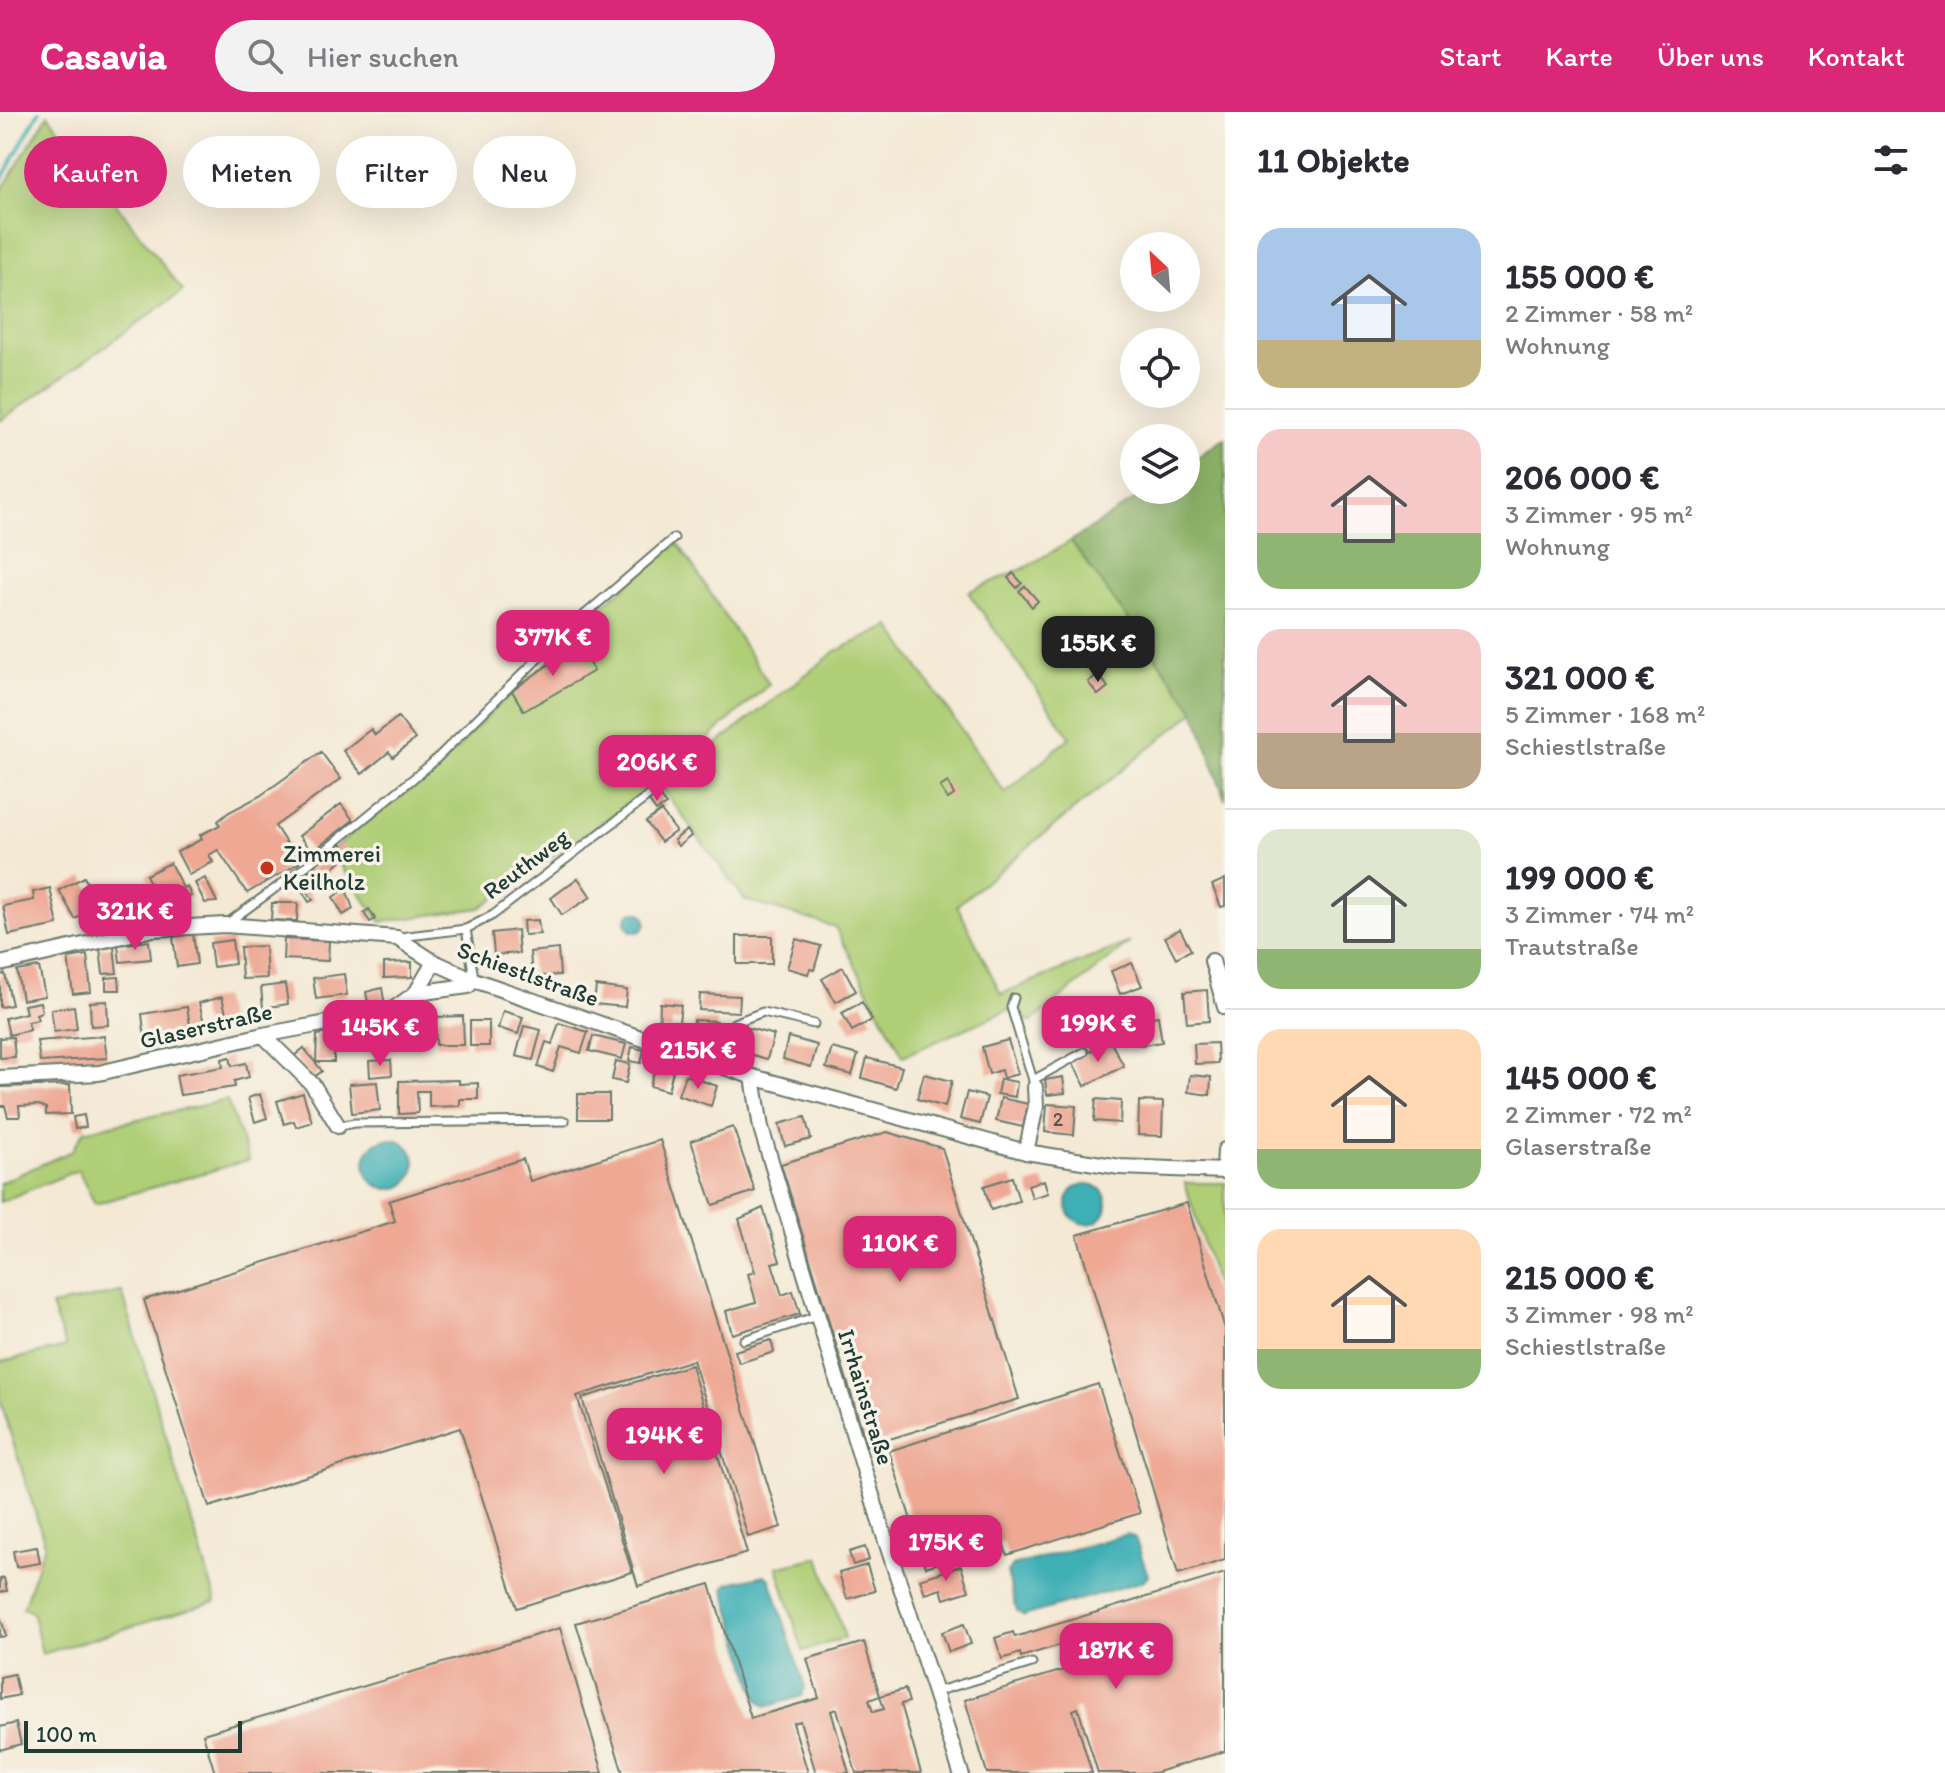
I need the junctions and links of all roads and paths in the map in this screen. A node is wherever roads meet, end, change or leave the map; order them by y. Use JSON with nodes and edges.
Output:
{"nodes":[{"id":1,"x":674,"y":538,"type":"dead end"},
{"id":2,"x":663,"y":785,"type":"dead end"},
{"id":3,"x":225,"y":925,"type":"junction"},
{"id":4,"x":466,"y":929,"type":"junction"},
{"id":5,"x":397,"y":938,"type":"junction"},
{"id":6,"x":1212,"y":961,"type":"dead end"},
{"id":7,"x":434,"y":962,"type":"junction"},
{"id":8,"x":0,"y":964,"type":"edge"},
{"id":9,"x":474,"y":980,"type":"junction"},
{"id":10,"x":416,"y":993,"type":"junction"},
{"id":11,"x":1014,"y":998,"type":"dead end"},
{"id":12,"x":1225,"y":1007,"type":"edge"},
{"id":13,"x":814,"y":1024,"type":"dead end"},
{"id":14,"x":263,"y":1035,"type":"junction"},
{"id":15,"x":1084,"y":1052,"type":"dead end"},
{"id":16,"x":725,"y":1067,"type":"junction"},
{"id":17,"x":753,"y":1077,"type":"junction"},
{"id":18,"x":0,"y":1078,"type":"edge"},
{"id":19,"x":1034,"y":1084,"type":"junction"},
{"id":20,"x":565,"y":1121,"type":"dead end"},
{"id":21,"x":338,"y":1126,"type":"joint"},
{"id":22,"x":1225,"y":1150,"type":"edge"},
{"id":23,"x":1026,"y":1152,"type":"junction"},
{"id":24,"x":1224,"y":1171,"type":"edge"},
{"id":25,"x":818,"y":1316,"type":"junction"},
{"id":26,"x":744,"y":1340,"type":"dead end"},
{"id":27,"x":1032,"y":1663,"type":"dead end"},
{"id":28,"x":935,"y":1692,"type":"junction"},
{"id":29,"x":961,"y":1773,"type":"edge"}],
"edges":[{"from":1,"to":3,"type":"lane"},
{"from":2,"to":4,"type":"lane","name":"Reuthweg"},
{"from":3,"to":5,"type":"street","name":"Schiestlstraße"},
{"from":3,"to":8,"type":"street","name":"Schiestlstraße"},
{"from":4,"to":5,"type":"lane","name":"Reuthweg"},
{"from":4,"to":9,"type":"lane"},
{"from":5,"to":7,"type":"street","name":"Schiestlstraße"},
{"from":6,"to":12,"type":"street"},
{"from":7,"to":9,"type":"street","name":"Schiestlstraße"},
{"from":7,"to":10,"type":"street","name":"Glaserstraße"},
{"from":9,"to":10,"type":"street","name":"Glaserstraße"},
{"from":9,"to":16,"type":"street","name":"Schiestlstraße"},
{"from":10,"to":14,"type":"street","name":"Glaserstraße"},
{"from":11,"to":19,"type":"lane"},
{"from":13,"to":16,"type":"lane"},
{"from":14,"to":18,"type":"street","name":"Glaserstraße"},
{"from":14,"to":21,"type":"street"},
{"from":15,"to":19,"type":"lane"},
{"from":16,"to":17,"type":"street","name":"Schiestlstraße"},
{"from":17,"to":23,"type":"street","name":"Schiestlstraße"},
{"from":17,"to":25,"type":"street","name":"Irrhainstraße"},
{"from":19,"to":23,"type":"street"},
{"from":20,"to":21,"type":"lane"},
{"from":22,"to":24,"type":"street"},
{"from":23,"to":24,"type":"street","name":"Schiestlstraße"},
{"from":25,"to":26,"type":"lane"},
{"from":25,"to":28,"type":"street","name":"Irrhainstraße"},
{"from":27,"to":28,"type":"lane"},
{"from":28,"to":29,"type":"street","name":"Irrhainstraße"}]}
